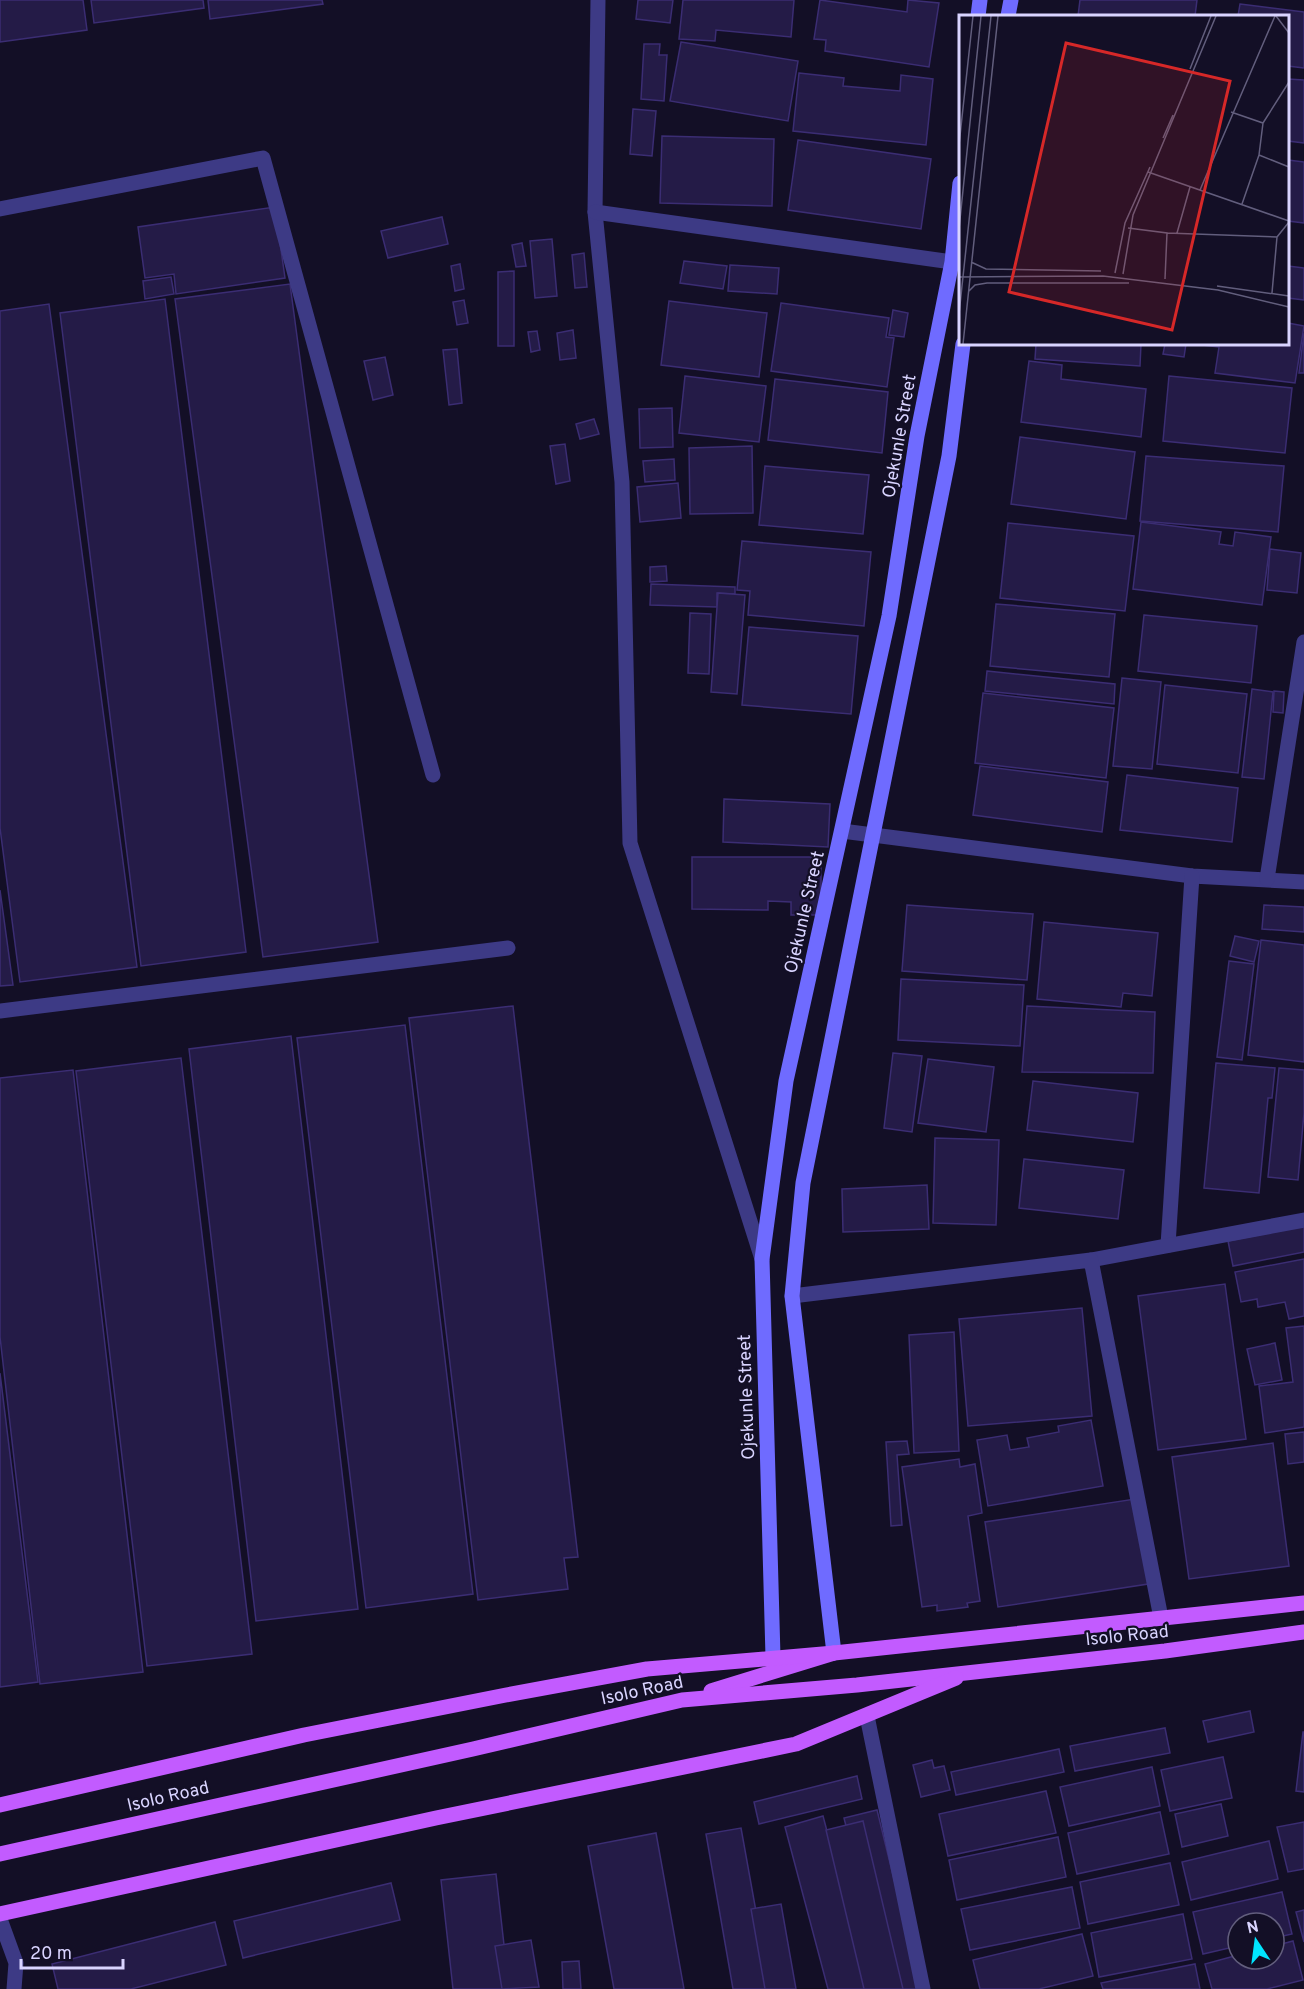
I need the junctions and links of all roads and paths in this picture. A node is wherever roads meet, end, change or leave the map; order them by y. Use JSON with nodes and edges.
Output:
{"nodes":[{"id":1,"x":598,"y":0,"type":"edge"},
{"id":2,"x":980,"y":0,"type":"edge"},
{"id":3,"x":1011,"y":0,"type":"edge"},
{"id":4,"x":978,"y":15,"type":"edge"},
{"id":5,"x":1008,"y":15,"type":"edge"},
{"id":6,"x":959,"y":193,"type":"edge"},
{"id":7,"x":0,"y":209,"type":"edge"},
{"id":8,"x":595,"y":213,"type":"junction"},
{"id":9,"x":952,"y":262,"type":"junction"},
{"id":10,"x":963,"y":345,"type":"edge"},
{"id":11,"x":1304,"y":642,"type":"edge"},
{"id":12,"x":433,"y":775,"type":"dead end"},
{"id":13,"x":842,"y":831,"type":"junction"},
{"id":14,"x":874,"y":837,"type":"junction"},
{"id":15,"x":1192,"y":876,"type":"junction"},
{"id":16,"x":1267,"y":879,"type":"junction"},
{"id":17,"x":1304,"y":882,"type":"edge"},
{"id":18,"x":507,"y":948,"type":"dead end"},
{"id":19,"x":0,"y":1011,"type":"edge"},
{"id":20,"x":1304,"y":1220,"type":"edge"},
{"id":21,"x":1168,"y":1245,"type":"junction"},
{"id":22,"x":762,"y":1259,"type":"junction"},
{"id":23,"x":1090,"y":1260,"type":"junction"},
{"id":24,"x":792,"y":1296,"type":"junction"},
{"id":25,"x":1304,"y":1603,"type":"edge"},
{"id":26,"x":1161,"y":1618,"type":"junction"},
{"id":27,"x":1304,"y":1632,"type":"edge"},
{"id":28,"x":834,"y":1653,"type":"junction"},
{"id":29,"x":772,"y":1657,"type":"junction"},
{"id":30,"x":972,"y":1671,"type":"junction"},
{"id":31,"x":682,"y":1700,"type":"junction"},
{"id":32,"x":867,"y":1716,"type":"junction"},
{"id":33,"x":0,"y":1806,"type":"edge"},
{"id":34,"x":0,"y":1854,"type":"edge"},
{"id":35,"x":0,"y":1914,"type":"edge"},
{"id":36,"x":0,"y":1919,"type":"edge"},
{"id":37,"x":14,"y":1989,"type":"edge"},
{"id":38,"x":923,"y":1989,"type":"edge"}],
"edges":[{"from":1,"to":8,"type":"street"},
{"from":2,"to":4,"type":"street"},
{"from":3,"to":5,"type":"street"},
{"from":6,"to":9,"type":"street","name":"Ojekunle Street"},
{"from":7,"to":12,"type":"street"},
{"from":8,"to":9,"type":"street"},
{"from":8,"to":22,"type":"street"},
{"from":9,"to":13,"type":"street","name":"Ojekunle Street"},
{"from":10,"to":14,"type":"street"},
{"from":11,"to":16,"type":"street"},
{"from":13,"to":14,"type":"street"},
{"from":13,"to":22,"type":"street","name":"Ojekunle Street"},
{"from":14,"to":15,"type":"street"},
{"from":14,"to":24,"type":"street"},
{"from":15,"to":16,"type":"street"},
{"from":15,"to":21,"type":"street"},
{"from":16,"to":17,"type":"street"},
{"from":18,"to":19,"type":"street"},
{"from":20,"to":21,"type":"street"},
{"from":21,"to":23,"type":"street"},
{"from":22,"to":29,"type":"street","name":"Ojekunle Street"},
{"from":23,"to":24,"type":"street"},
{"from":23,"to":26,"type":"street"},
{"from":24,"to":28,"type":"street"},
{"from":25,"to":26,"type":"main road"},
{"from":26,"to":28,"type":"main road"},
{"from":27,"to":30,"type":"main road","name":"Isolo Road"},
{"from":28,"to":29,"type":"main road"},
{"from":28,"to":31,"type":"main road"},
{"from":29,"to":33,"type":"main road"},
{"from":30,"to":31,"type":"main road","name":"Isolo Road"},
{"from":30,"to":32,"type":"main road"},
{"from":31,"to":34,"type":"main road","name":"Isolo Road"},
{"from":32,"to":35,"type":"main road"},
{"from":32,"to":38,"type":"street"},
{"from":36,"to":37,"type":"street"}]}
